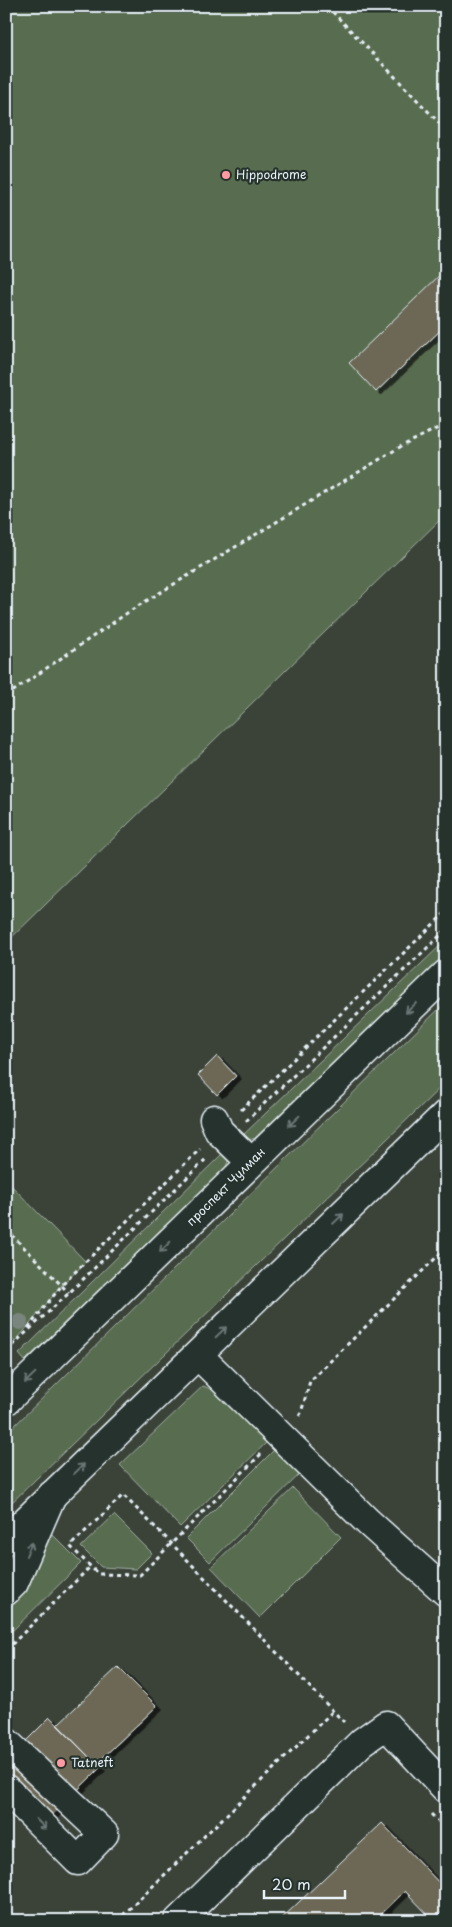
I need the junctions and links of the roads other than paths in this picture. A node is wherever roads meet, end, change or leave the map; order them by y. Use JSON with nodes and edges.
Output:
{"nodes":[{"id":1,"x":446,"y":974,"type":"edge"},
{"id":2,"x":444,"y":1117,"type":"edge"},
{"id":3,"x":214,"y":1119,"type":"dead end"},
{"id":4,"x":251,"y":1162,"type":"junction"},
{"id":5,"x":198,"y":1354,"type":"junction"},
{"id":6,"x":6,"y":1401,"type":"edge"},
{"id":7,"x":52,"y":1495,"type":"junction"},
{"id":8,"x":6,"y":1540,"type":"edge"},
{"id":9,"x":441,"y":1578,"type":"edge"},
{"id":10,"x":6,"y":1591,"type":"edge"},
{"id":11,"x":6,"y":1742,"type":"edge"},
{"id":12,"x":6,"y":1789,"type":"edge"},
{"id":13,"x":446,"y":1789,"type":"edge"},
{"id":14,"x":178,"y":1921,"type":"edge"}],
"edges":[{"from":1,"to":4,"type":"main road","name":"проспект Чулман","one_way":true},
{"from":5,"to":2,"type":"main road","one_way":true},
{"from":3,"to":4,"type":"main road"},
{"from":4,"to":6,"type":"main road","name":"проспект Чулман","one_way":true},
{"from":7,"to":5,"type":"main road","one_way":true},
{"from":5,"to":9,"type":"main road"},
{"from":7,"to":8,"type":"main road"},
{"from":10,"to":7,"type":"main road","one_way":true},
{"from":12,"to":11,"type":"main road","one_way":true},
{"from":13,"to":14,"type":"main road"}]}
